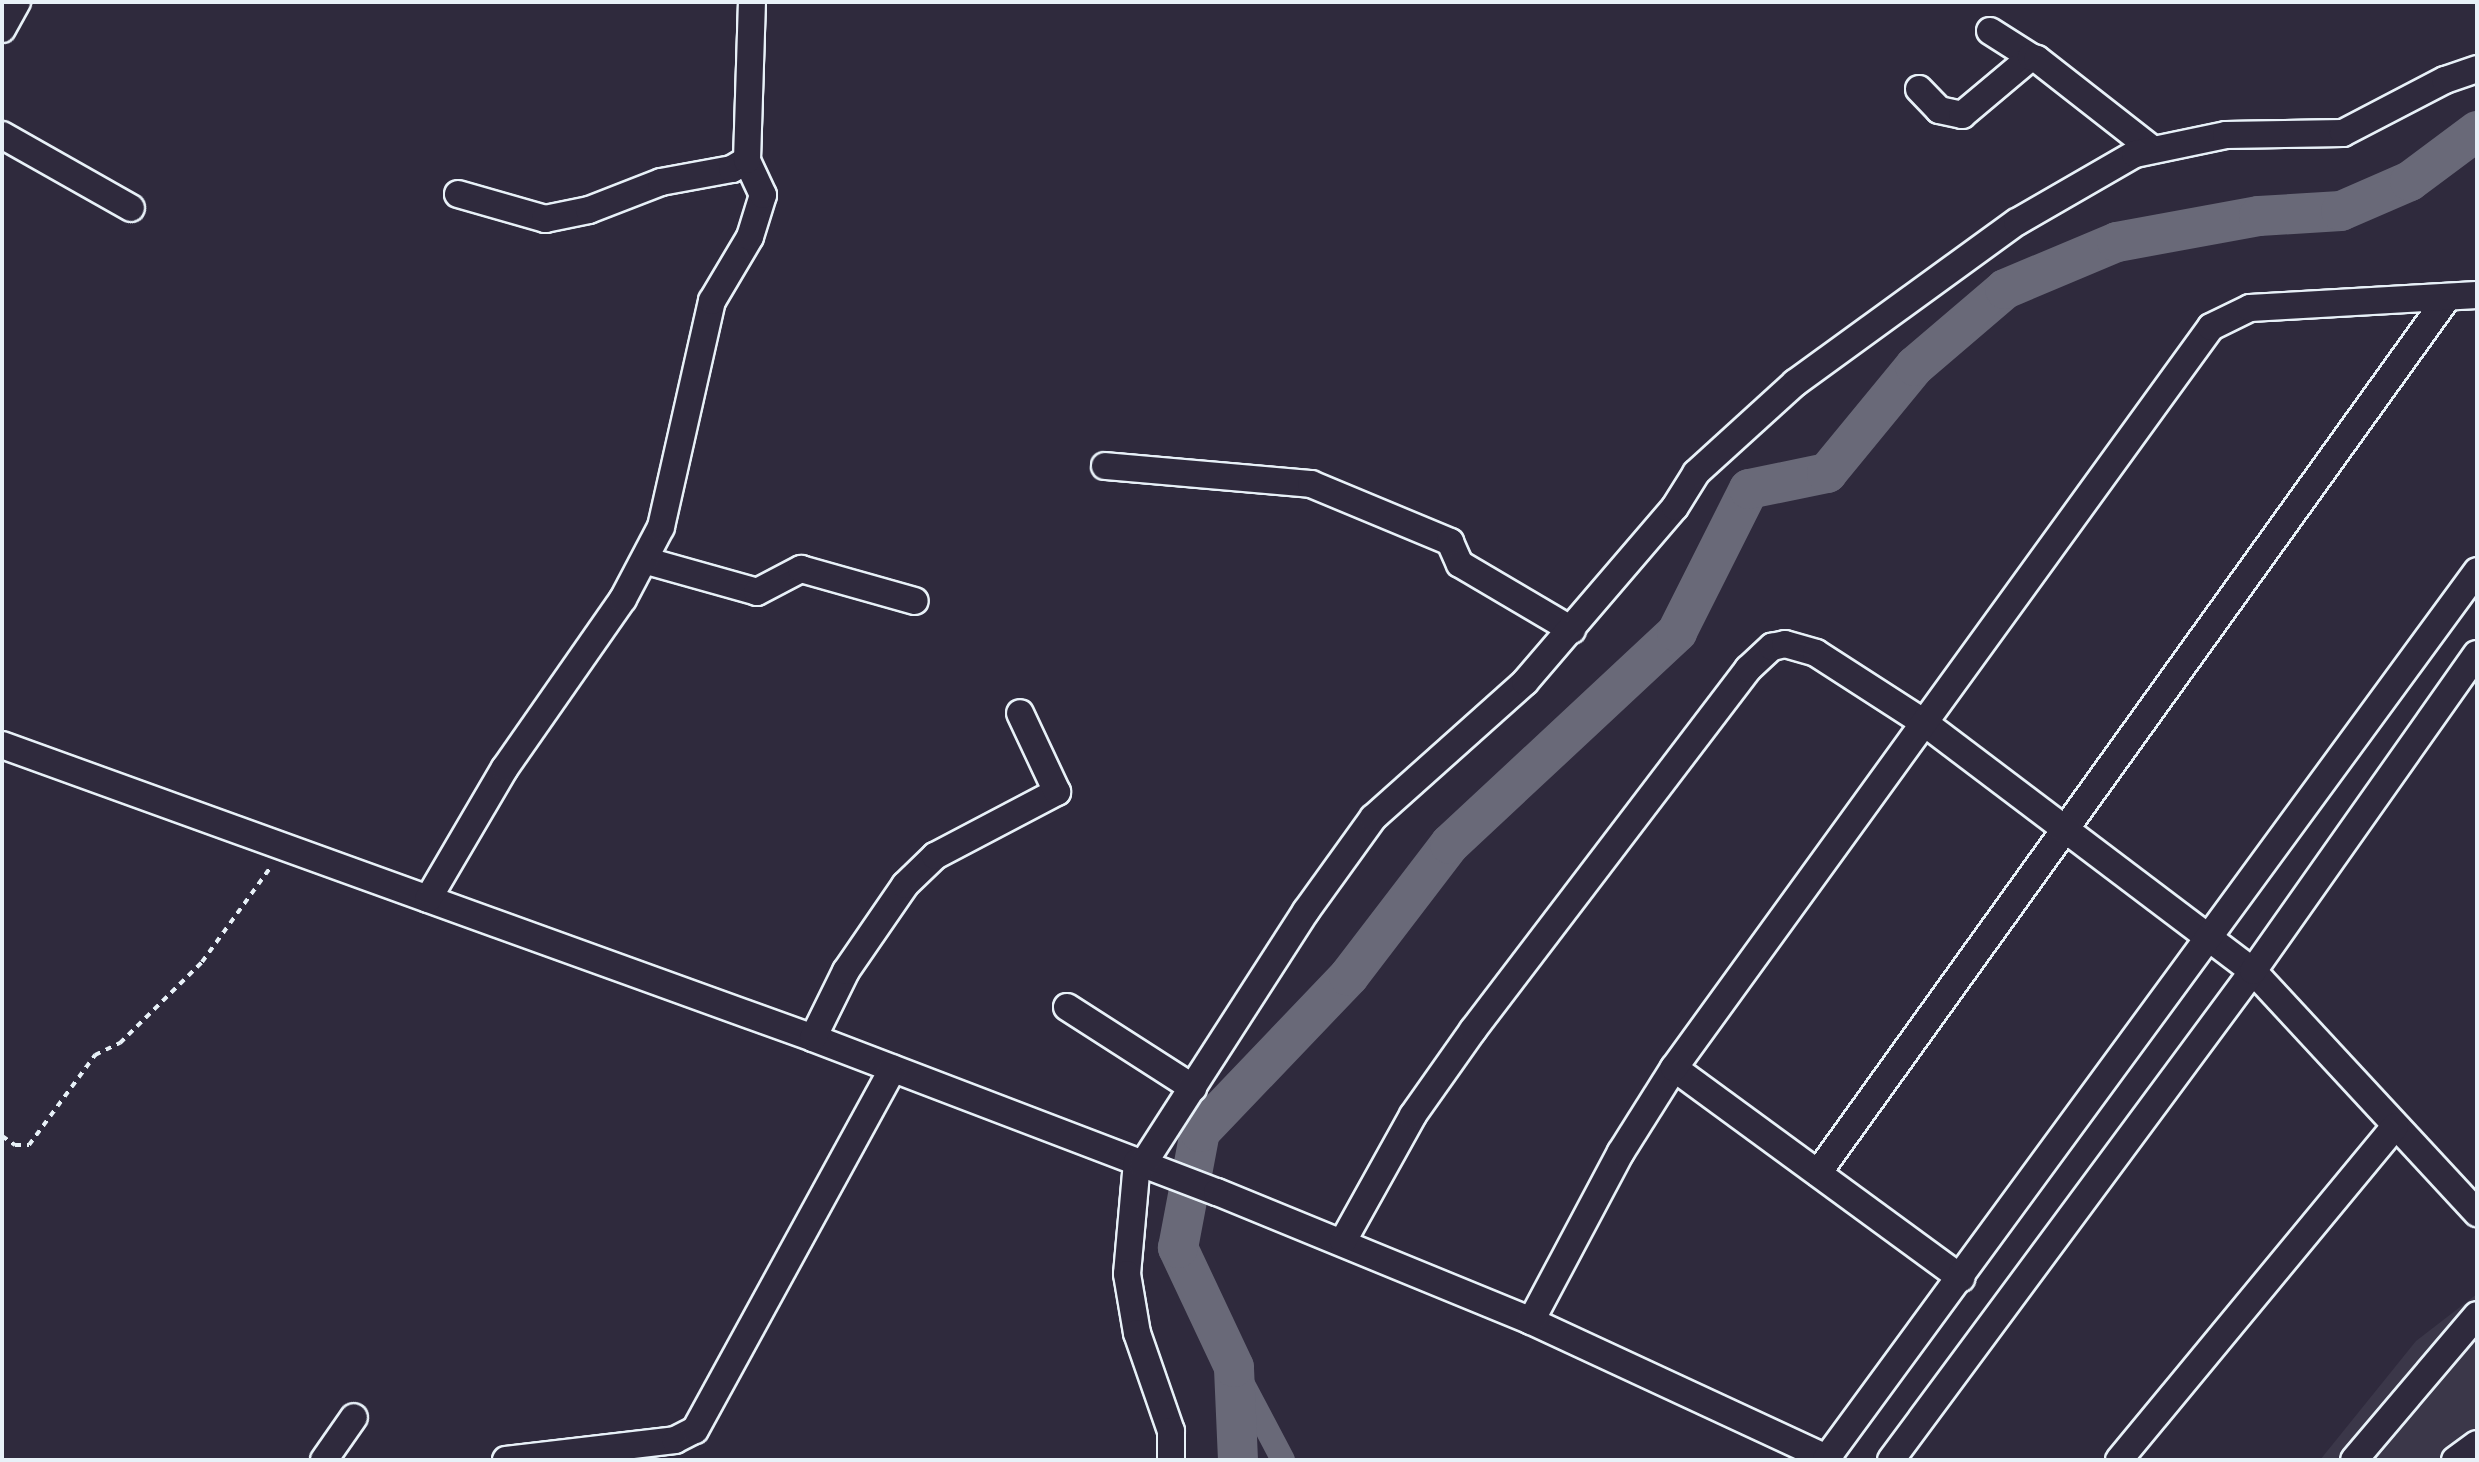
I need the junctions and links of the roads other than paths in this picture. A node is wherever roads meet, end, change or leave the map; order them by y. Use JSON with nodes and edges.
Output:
{"nodes":[{"id":1,"x":17,"y":2,"type":"edge"},
{"id":2,"x":752,"y":2,"type":"edge"},
{"id":3,"x":2,"y":29,"type":"edge"},
{"id":4,"x":1990,"y":31,"type":"dead end"},
{"id":5,"x":2031,"y":57,"type":"junction"},
{"id":6,"x":2477,"y":69,"type":"edge"},
{"id":7,"x":1919,"y":89,"type":"dead end"},
{"id":8,"x":2,"y":135,"type":"edge"},
{"id":9,"x":2152,"y":149,"type":"junction"},
{"id":10,"x":747,"y":160,"type":"junction"},
{"id":11,"x":458,"y":194,"type":"dead end"},
{"id":12,"x":131,"y":208,"type":"dead end"},
{"id":13,"x":2477,"y":295,"type":"edge"},
{"id":14,"x":2447,"y":298,"type":"junction"},
{"id":15,"x":1105,"y":466,"type":"dead end"},
{"id":16,"x":647,"y":561,"type":"junction"},
{"id":17,"x":2477,"y":571,"type":"edge"},
{"id":18,"x":915,"y":601,"type":"dead end"},
{"id":19,"x":1572,"y":630,"type":"junction"},
{"id":20,"x":2474,"y":667,"type":"edge"},
{"id":21,"x":1020,"y":713,"type":"dead end"},
{"id":22,"x":1926,"y":724,"type":"junction"},
{"id":23,"x":2,"y":745,"type":"edge"},
{"id":24,"x":2067,"y":833,"type":"junction"},
{"id":25,"x":428,"y":899,"type":"junction"},
{"id":26,"x":2209,"y":938,"type":"junction"},
{"id":27,"x":2253,"y":971,"type":"junction"},
{"id":28,"x":1067,"y":1007,"type":"dead end"},
{"id":29,"x":813,"y":1038,"type":"junction"},
{"id":30,"x":1674,"y":1068,"type":"junction"},
{"id":31,"x":893,"y":1069,"type":"junction"},
{"id":32,"x":1193,"y":1088,"type":"junction"},
{"id":33,"x":2395,"y":1126,"type":"junction"},
{"id":34,"x":1144,"y":1165,"type":"junction"},
{"id":35,"x":1818,"y":1173,"type":"junction"},
{"id":36,"x":2477,"y":1213,"type":"edge"},
{"id":37,"x":1343,"y":1241,"type":"junction"},
{"id":38,"x":1961,"y":1278,"type":"junction"},
{"id":39,"x":2477,"y":1315,"type":"edge"},
{"id":40,"x":1531,"y":1321,"type":"junction"},
{"id":41,"x":354,"y":1417,"type":"dead end"},
{"id":42,"x":2477,"y":1444,"type":"edge"},
{"id":43,"x":1828,"y":1459,"type":"edge"},
{"id":44,"x":324,"y":1460,"type":"edge"},
{"id":45,"x":506,"y":1460,"type":"edge"},
{"id":46,"x":1171,"y":1460,"type":"edge"},
{"id":47,"x":1891,"y":1460,"type":"edge"},
{"id":48,"x":2119,"y":1460,"type":"edge"},
{"id":49,"x":2354,"y":1460,"type":"edge"},
{"id":50,"x":2455,"y":1460,"type":"edge"}],
"edges":[{"from":1,"to":3,"type":"street"},
{"from":2,"to":10,"type":"street"},
{"from":4,"to":5,"type":"street"},
{"from":5,"to":7,"type":"street"},
{"from":5,"to":9,"type":"street"},
{"from":6,"to":9,"type":"street"},
{"from":8,"to":12,"type":"street"},
{"from":9,"to":19,"type":"street"},
{"from":10,"to":11,"type":"street"},
{"from":10,"to":16,"type":"street"},
{"from":13,"to":14,"type":"street"},
{"from":14,"to":22,"type":"street"},
{"from":14,"to":24,"type":"street"},
{"from":15,"to":19,"type":"street"},
{"from":16,"to":18,"type":"street"},
{"from":16,"to":25,"type":"street"},
{"from":17,"to":26,"type":"street"},
{"from":19,"to":32,"type":"street"},
{"from":20,"to":27,"type":"street"},
{"from":21,"to":29,"type":"street"},
{"from":22,"to":24,"type":"street"},
{"from":22,"to":30,"type":"street"},
{"from":22,"to":37,"type":"street"},
{"from":23,"to":25,"type":"street"},
{"from":24,"to":26,"type":"street"},
{"from":24,"to":35,"type":"street"},
{"from":25,"to":29,"type":"street"},
{"from":26,"to":27,"type":"street"},
{"from":26,"to":38,"type":"street"},
{"from":27,"to":33,"type":"street"},
{"from":27,"to":47,"type":"street"},
{"from":28,"to":32,"type":"street"},
{"from":29,"to":31,"type":"street"},
{"from":30,"to":35,"type":"street"},
{"from":30,"to":40,"type":"street"},
{"from":31,"to":34,"type":"street"},
{"from":31,"to":45,"type":"street"},
{"from":32,"to":34,"type":"street"},
{"from":33,"to":36,"type":"street"},
{"from":33,"to":48,"type":"street"},
{"from":34,"to":37,"type":"street"},
{"from":34,"to":46,"type":"street"},
{"from":35,"to":38,"type":"street"},
{"from":37,"to":40,"type":"street"},
{"from":38,"to":43,"type":"street"},
{"from":39,"to":49,"type":"street"},
{"from":40,"to":43,"type":"street"},
{"from":41,"to":44,"type":"street"},
{"from":42,"to":50,"type":"street"}]}
